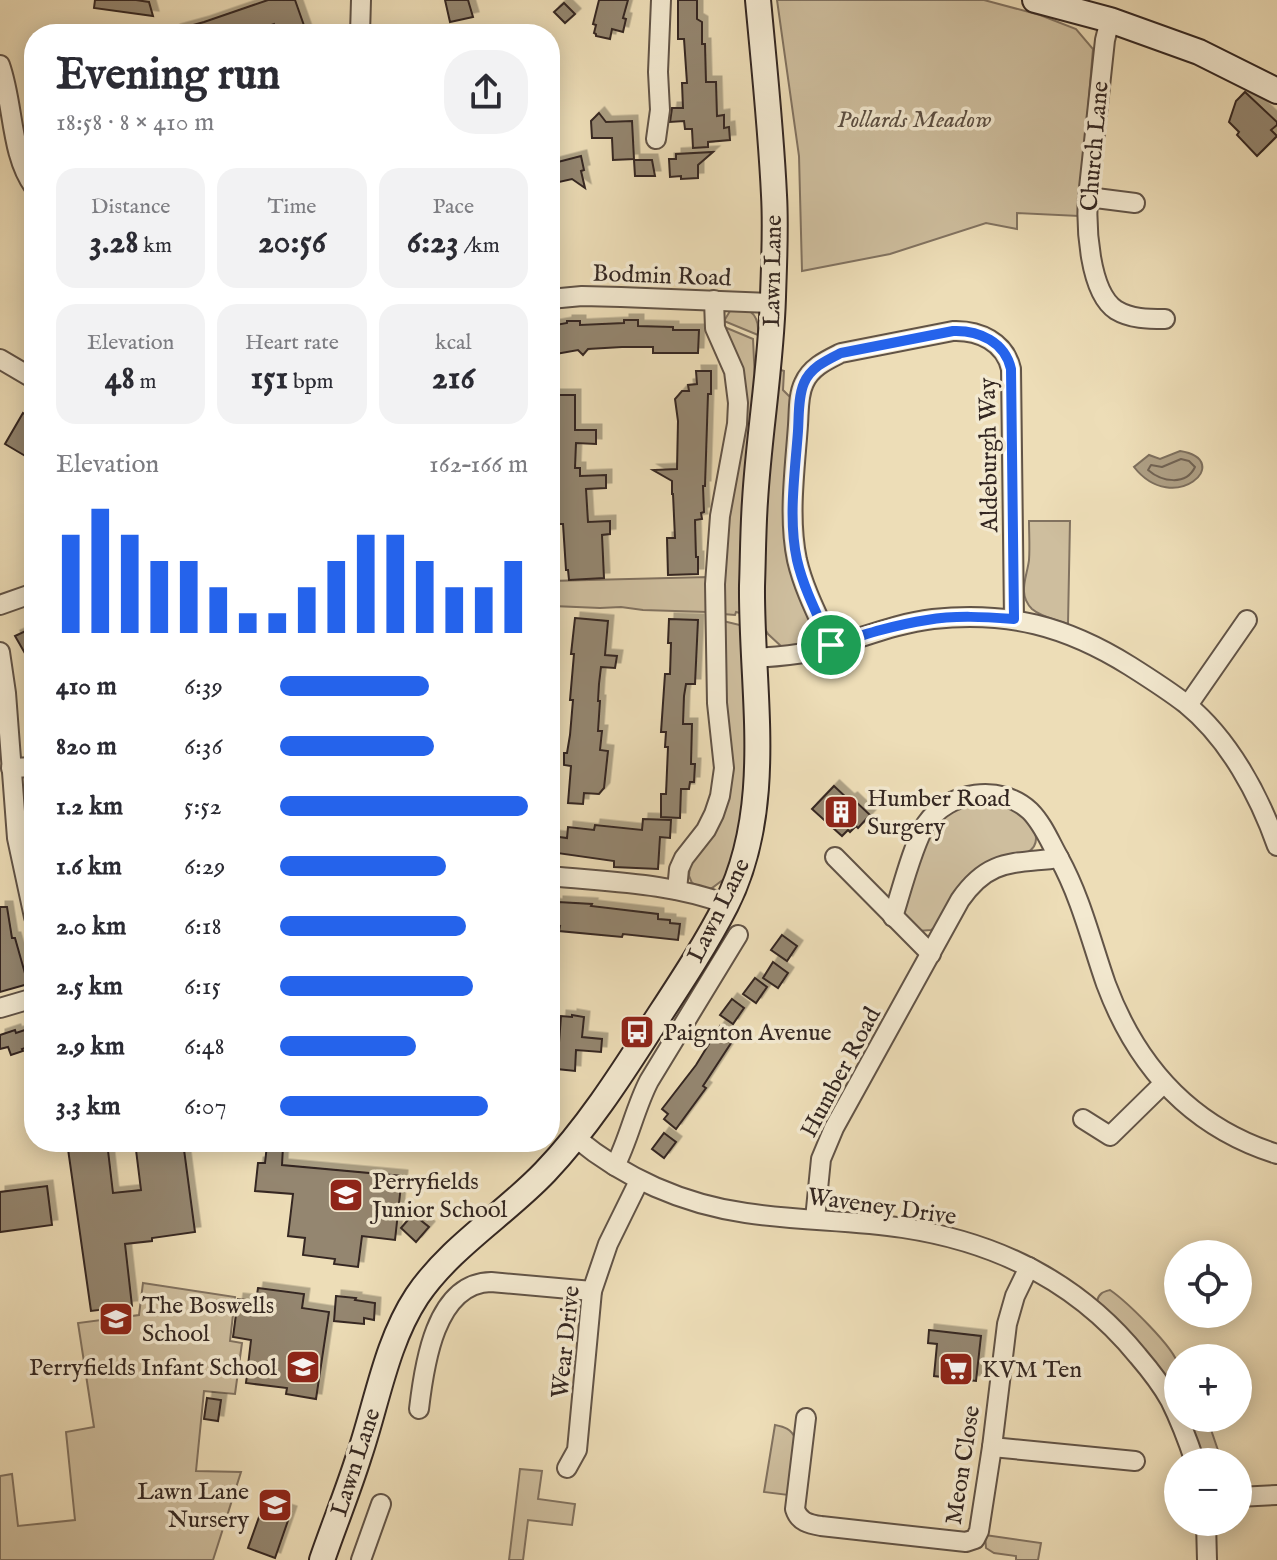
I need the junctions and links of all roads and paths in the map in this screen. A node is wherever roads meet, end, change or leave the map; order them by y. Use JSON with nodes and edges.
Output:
{"nodes":[{"id":1,"x":361,"y":0,"type":"edge"},
{"id":2,"x":661,"y":0,"type":"edge"},
{"id":3,"x":758,"y":0,"type":"edge"},
{"id":4,"x":1035,"y":0,"type":"edge"},
{"id":5,"x":1110,"y":20,"type":"junction"},
{"id":6,"x":360,"y":24,"type":"edge"},
{"id":7,"x":0,"y":65,"type":"edge"},
{"id":8,"x":1277,"y":91,"type":"edge"},
{"id":9,"x":656,"y":139,"type":"dead end"},
{"id":10,"x":24,"y":172,"type":"edge"},
{"id":11,"x":1088,"y":197,"type":"junction"},
{"id":12,"x":1135,"y":203,"type":"dead end"},
{"id":13,"x":560,"y":298,"type":"edge"},
{"id":14,"x":714,"y":300,"type":"junction"},
{"id":15,"x":773,"y":303,"type":"junction"},
{"id":16,"x":1165,"y":319,"type":"dead end"},
{"id":17,"x":0,"y":359,"type":"edge"},
{"id":18,"x":24,"y":373,"type":"edge"},
{"id":19,"x":24,"y":597,"type":"edge"},
{"id":20,"x":0,"y":605,"type":"edge"},
{"id":21,"x":1014,"y":619,"type":"junction"},
{"id":22,"x":1247,"y":620,"type":"dead end"},
{"id":23,"x":831,"y":645,"type":"junction"},
{"id":24,"x":0,"y":652,"type":"edge"},
{"id":25,"x":754,"y":658,"type":"junction"},
{"id":26,"x":1188,"y":705,"type":"junction"},
{"id":27,"x":24,"y":767,"type":"edge"},
{"id":28,"x":11,"y":768,"type":"junction"},
{"id":29,"x":9,"y":839,"type":"edge"},
{"id":30,"x":1277,"y":846,"type":"edge"},
{"id":31,"x":835,"y":857,"type":"dead end"},
{"id":32,"x":1059,"y":858,"type":"junction"},
{"id":33,"x":560,"y":877,"type":"edge"},
{"id":34,"x":24,"y":886,"type":"edge"},
{"id":35,"x":677,"y":890,"type":"junction"},
{"id":36,"x":726,"y":904,"type":"junction"},
{"id":37,"x":893,"y":917,"type":"junction"},
{"id":38,"x":738,"y":935,"type":"dead end"},
{"id":39,"x":931,"y":954,"type":"junction"},
{"id":40,"x":24,"y":1001,"type":"edge"},
{"id":41,"x":0,"y":1008,"type":"edge"},
{"id":42,"x":1163,"y":1084,"type":"junction"},
{"id":43,"x":1083,"y":1119,"type":"dead end"},
{"id":44,"x":576,"y":1138,"type":"junction"},
{"id":45,"x":1277,"y":1154,"type":"edge"},
{"id":46,"x":615,"y":1166,"type":"junction"},
{"id":47,"x":639,"y":1181,"type":"junction"},
{"id":48,"x":815,"y":1219,"type":"junction"},
{"id":49,"x":1029,"y":1267,"type":"junction"},
{"id":50,"x":592,"y":1291,"type":"junction"},
{"id":51,"x":419,"y":1409,"type":"dead end"},
{"id":52,"x":806,"y":1418,"type":"dead end"},
{"id":53,"x":992,"y":1447,"type":"junction"},
{"id":54,"x":1190,"y":1448,"type":"edge"},
{"id":55,"x":1135,"y":1461,"type":"dead end"},
{"id":56,"x":567,"y":1468,"type":"dead end"},
{"id":57,"x":1277,"y":1495,"type":"edge"},
{"id":58,"x":1252,"y":1496,"type":"edge"},
{"id":59,"x":381,"y":1504,"type":"dead end"},
{"id":60,"x":1206,"y":1536,"type":"edge"},
{"id":61,"x":322,"y":1560,"type":"edge"},
{"id":62,"x":361,"y":1560,"type":"edge"},
{"id":63,"x":1207,"y":1560,"type":"edge"}],
"edges":[{"from":1,"to":6,"type":"street"},
{"from":2,"to":9,"type":"street"},
{"from":3,"to":15,"type":"street","name":"Lawn Lane"},
{"from":4,"to":5,"type":"street"},
{"from":5,"to":8,"type":"street"},
{"from":5,"to":11,"type":"street","name":"Church Lane"},
{"from":7,"to":10,"type":"street"},
{"from":11,"to":12,"type":"street"},
{"from":11,"to":16,"type":"street","name":"Church Lane"},
{"from":13,"to":14,"type":"street","name":"Bodmin Road"},
{"from":14,"to":15,"type":"street","name":"Bodmin Road"},
{"from":14,"to":35,"type":"street","name":"Lawn Lane"},
{"from":15,"to":25,"type":"street","name":"Lawn Lane"},
{"from":17,"to":18,"type":"street"},
{"from":19,"to":20,"type":"street"},
{"from":21,"to":23,"type":"street"},
{"from":21,"to":23,"type":"street","name":"Aldeburgh Way"},
{"from":21,"to":26,"type":"street"},
{"from":22,"to":26,"type":"street"},
{"from":23,"to":25,"type":"street"},
{"from":24,"to":28,"type":"street"},
{"from":25,"to":36,"type":"street","name":"Lawn Lane"},
{"from":26,"to":30,"type":"street"},
{"from":27,"to":28,"type":"street"},
{"from":28,"to":29,"type":"street"},
{"from":29,"to":34,"type":"street"},
{"from":31,"to":37,"type":"street"},
{"from":32,"to":37,"type":"street"},
{"from":32,"to":39,"type":"street","name":"Humber Road"},
{"from":32,"to":42,"type":"street"},
{"from":33,"to":35,"type":"street"},
{"from":35,"to":36,"type":"street"},
{"from":36,"to":44,"type":"street","name":"Lawn Lane"},
{"from":37,"to":39,"type":"street"},
{"from":38,"to":46,"type":"street","name":"Lawn Lane"},
{"from":39,"to":48,"type":"street","name":"Humber Road"},
{"from":40,"to":41,"type":"street"},
{"from":42,"to":43,"type":"street"},
{"from":42,"to":45,"type":"street"},
{"from":44,"to":46,"type":"street","name":"Waveney Drive"},
{"from":44,"to":61,"type":"street","name":"Lawn Lane"},
{"from":46,"to":47,"type":"street","name":"Waveney Drive"},
{"from":47,"to":48,"type":"street","name":"Waveney Drive"},
{"from":47,"to":50,"type":"street","name":"Wear Drive"},
{"from":48,"to":49,"type":"street","name":"Waveney Drive"},
{"from":49,"to":53,"type":"street","name":"Meon Close"},
{"from":49,"to":54,"type":"street","name":"Waveney Drive"},
{"from":50,"to":51,"type":"street","name":"Lawn Lane"},
{"from":50,"to":56,"type":"street","name":"Wear Drive"},
{"from":52,"to":53,"type":"street","name":"Meon Close"},
{"from":53,"to":55,"type":"street"},
{"from":57,"to":58,"type":"street"},
{"from":59,"to":62,"type":"street","name":"Lawn Lane"},
{"from":60,"to":63,"type":"street"}]}
